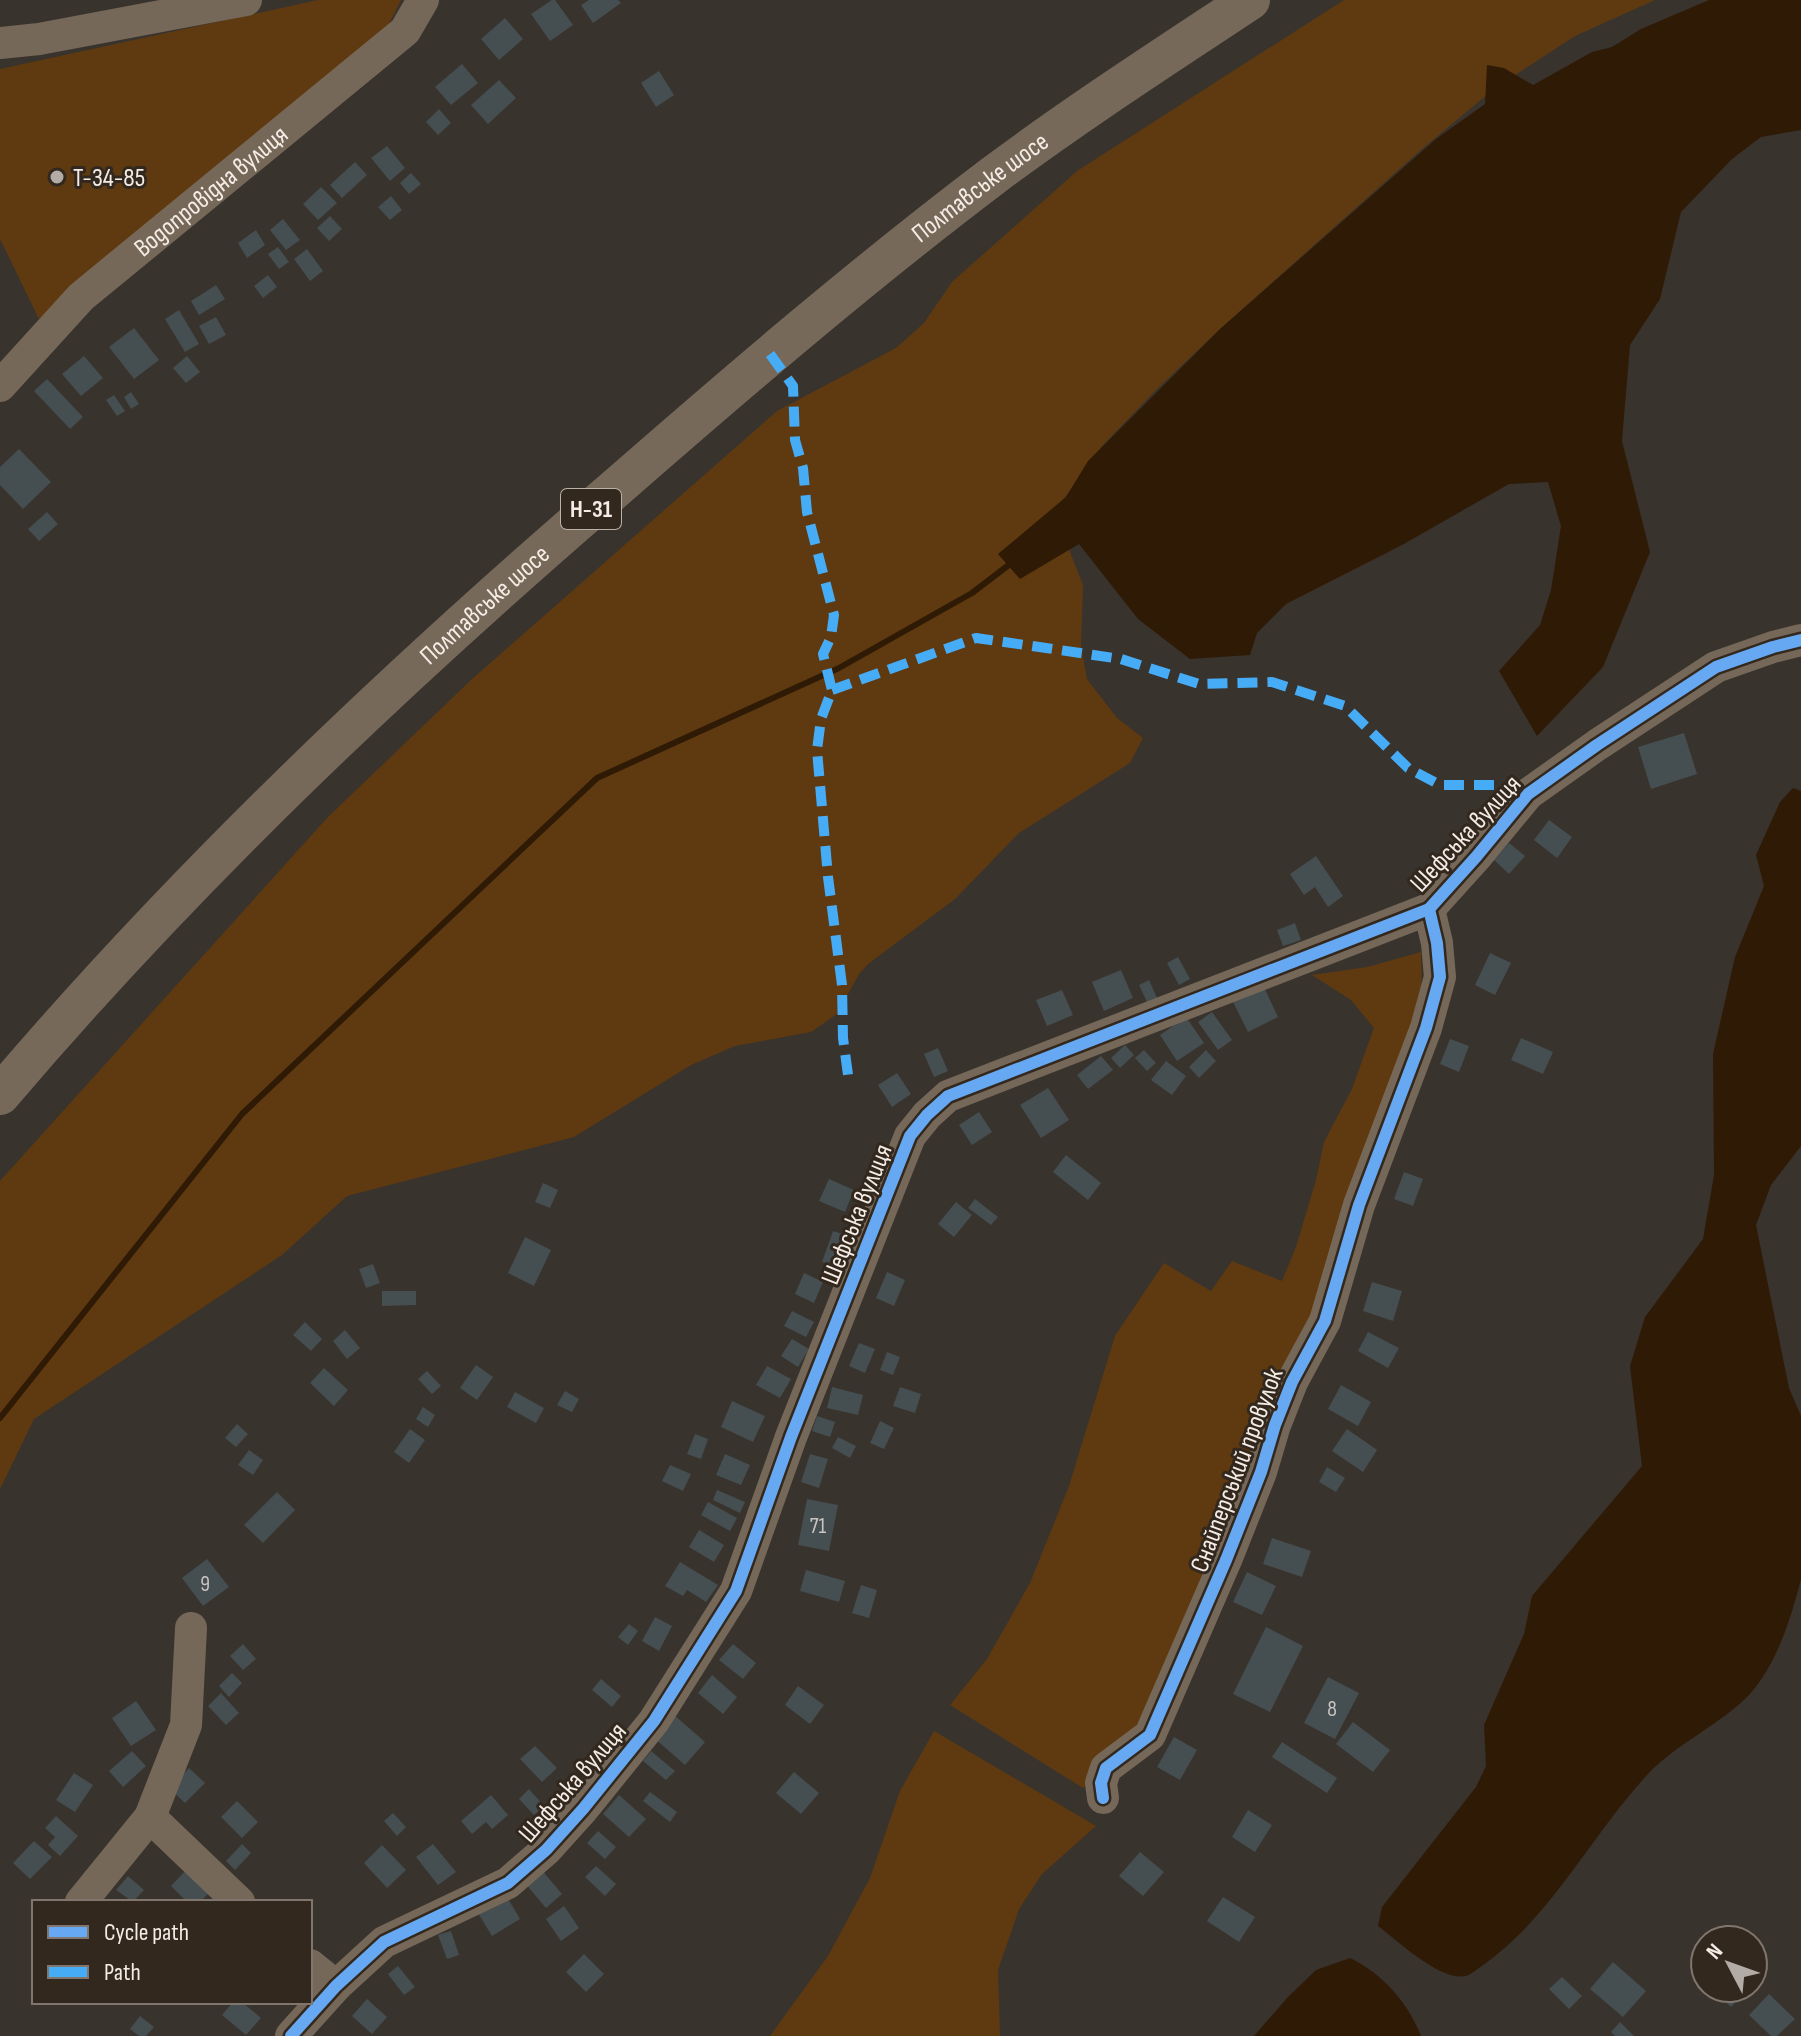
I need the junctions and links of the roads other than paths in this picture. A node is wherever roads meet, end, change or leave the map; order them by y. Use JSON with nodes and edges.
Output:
{"nodes":[{"id":1,"x":246,"y":0,"type":"edge"},
{"id":2,"x":423,"y":0,"type":"edge"},
{"id":3,"x":1250,"y":0,"type":"edge"},
{"id":4,"x":0,"y":43,"type":"edge"},
{"id":5,"x":0,"y":386,"type":"edge"},
{"id":6,"x":1801,"y":640,"type":"edge"},
{"id":7,"x":1429,"y":909,"type":"junction"},
{"id":8,"x":0,"y":1095,"type":"edge"},
{"id":9,"x":191,"y":1628,"type":"dead end"},
{"id":10,"x":1103,"y":1798,"type":"dead end"},
{"id":11,"x":150,"y":1817,"type":"junction"},
{"id":12,"x":83,"y":1900,"type":"edge"},
{"id":13,"x":237,"y":1900,"type":"edge"},
{"id":14,"x":312,"y":1967,"type":"edge"},
{"id":15,"x":336,"y":1986,"type":"junction"},
{"id":16,"x":291,"y":2036,"type":"edge"}],
"edges":[{"from":1,"to":4,"type":"street"},
{"from":2,"to":5,"type":"street","name":"Водопровідна вулиця"},
{"from":3,"to":8,"type":"main road","name":"Полтавське шосе","number":"Н-31"},
{"from":6,"to":7,"type":"street","name":"Шефська вулиця"},
{"from":7,"to":10,"type":"street","name":"Снайперський провулок"},
{"from":7,"to":15,"type":"street","name":"Шефська вулиця"},
{"from":9,"to":11,"type":"street"},
{"from":11,"to":12,"type":"street"},
{"from":11,"to":13,"type":"street"},
{"from":14,"to":15,"type":"street"},
{"from":15,"to":16,"type":"street","name":"Шефська вулиця"}]}
